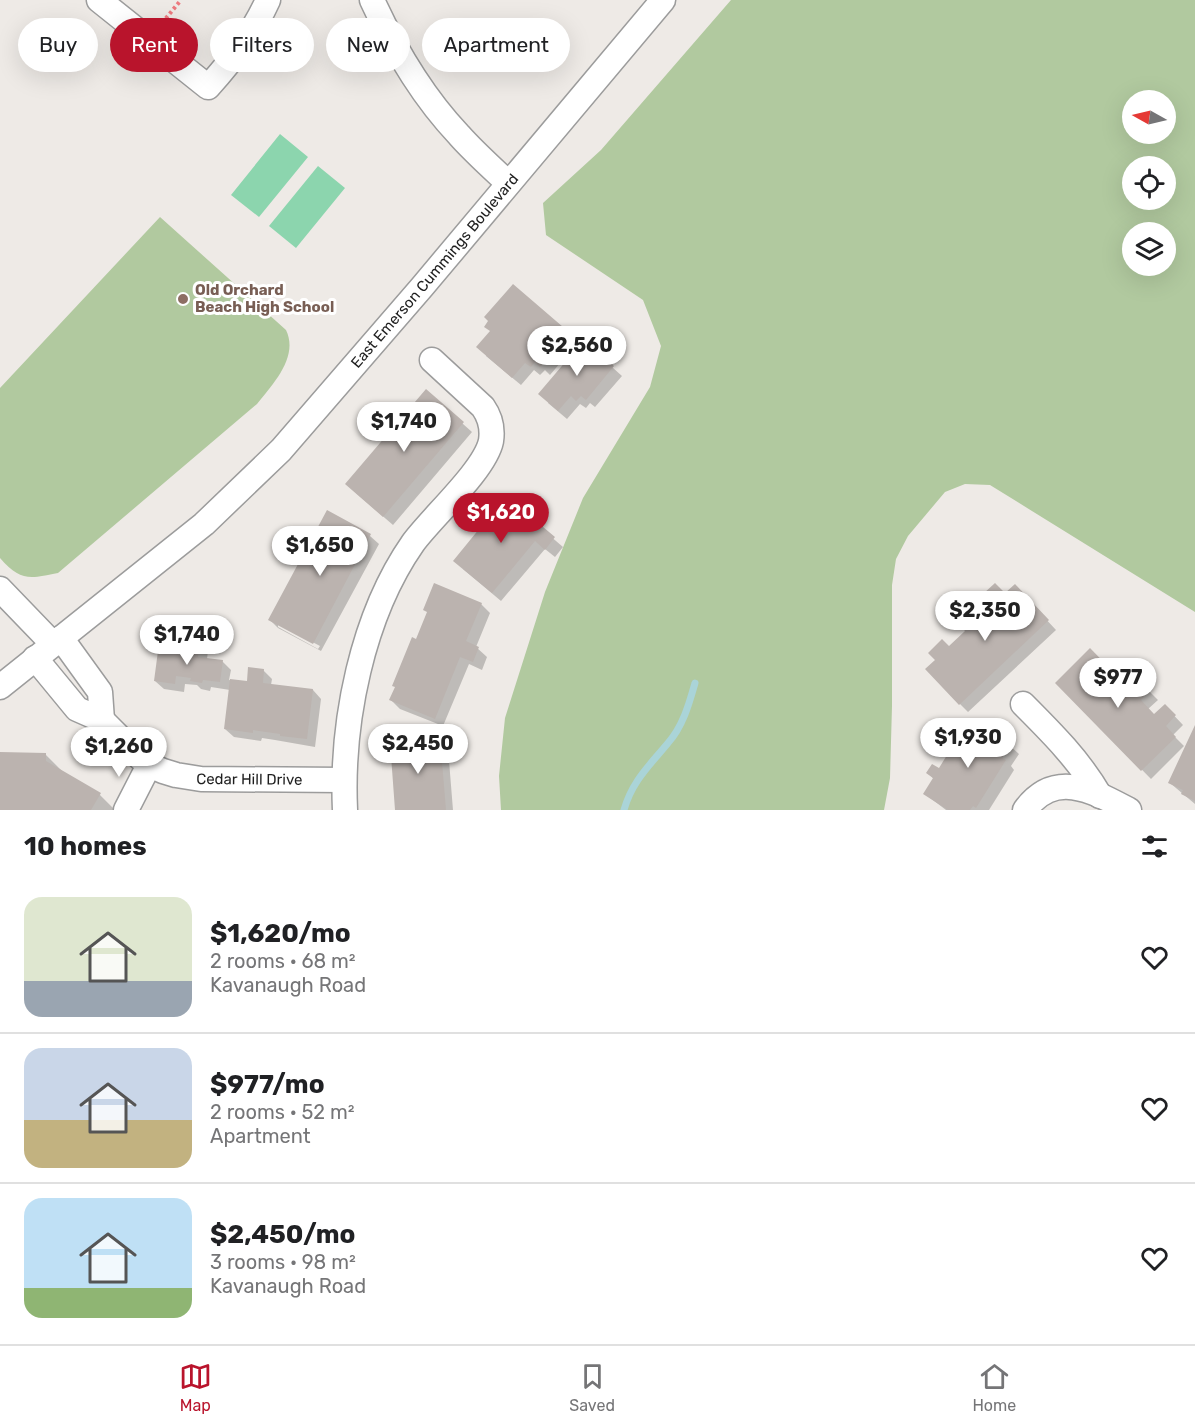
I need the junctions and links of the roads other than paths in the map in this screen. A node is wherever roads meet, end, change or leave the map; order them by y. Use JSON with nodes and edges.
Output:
{"nodes":[{"id":1,"x":99,"y":0,"type":"edge"},
{"id":2,"x":268,"y":0,"type":"edge"},
{"id":3,"x":372,"y":0,"type":"edge"},
{"id":4,"x":663,"y":0,"type":"edge"},
{"id":5,"x":508,"y":183,"type":"junction"},
{"id":6,"x":432,"y":360,"type":"dead end"},
{"id":7,"x":0,"y":589,"type":"edge"},
{"id":8,"x":50,"y":647,"type":"junction"},
{"id":9,"x":0,"y":687,"type":"edge"},
{"id":10,"x":1023,"y":704,"type":"dead end"},
{"id":11,"x":102,"y":720,"type":"junction"},
{"id":12,"x":150,"y":765,"type":"junction"},
{"id":13,"x":344,"y":780,"type":"junction"},
{"id":14,"x":1100,"y":796,"type":"junction"},
{"id":15,"x":126,"y":810,"type":"edge"},
{"id":16,"x":345,"y":810,"type":"edge"},
{"id":17,"x":1025,"y":810,"type":"edge"},
{"id":18,"x":1129,"y":810,"type":"edge"}],
"edges":[{"from":1,"to":2,"type":"street"},
{"from":3,"to":5,"type":"street"},
{"from":4,"to":5,"type":"street","name":"East Emerson Cummings Boulevard"},
{"from":5,"to":8,"type":"street","name":"East Emerson Cummings Boulevard"},
{"from":6,"to":13,"type":"street"},
{"from":7,"to":8,"type":"street"},
{"from":8,"to":9,"type":"street","name":"East Emerson Cummings Boulevard"},
{"from":8,"to":11,"type":"street","name":"Cedar Hill Drive"},
{"from":8,"to":11,"type":"street"},
{"from":10,"to":14,"type":"street"},
{"from":11,"to":12,"type":"street","name":"Cedar Hill Drive"},
{"from":12,"to":13,"type":"street","name":"Cedar Hill Drive"},
{"from":12,"to":15,"type":"street"},
{"from":13,"to":16,"type":"street"},
{"from":14,"to":17,"type":"street"},
{"from":14,"to":18,"type":"street"}]}
